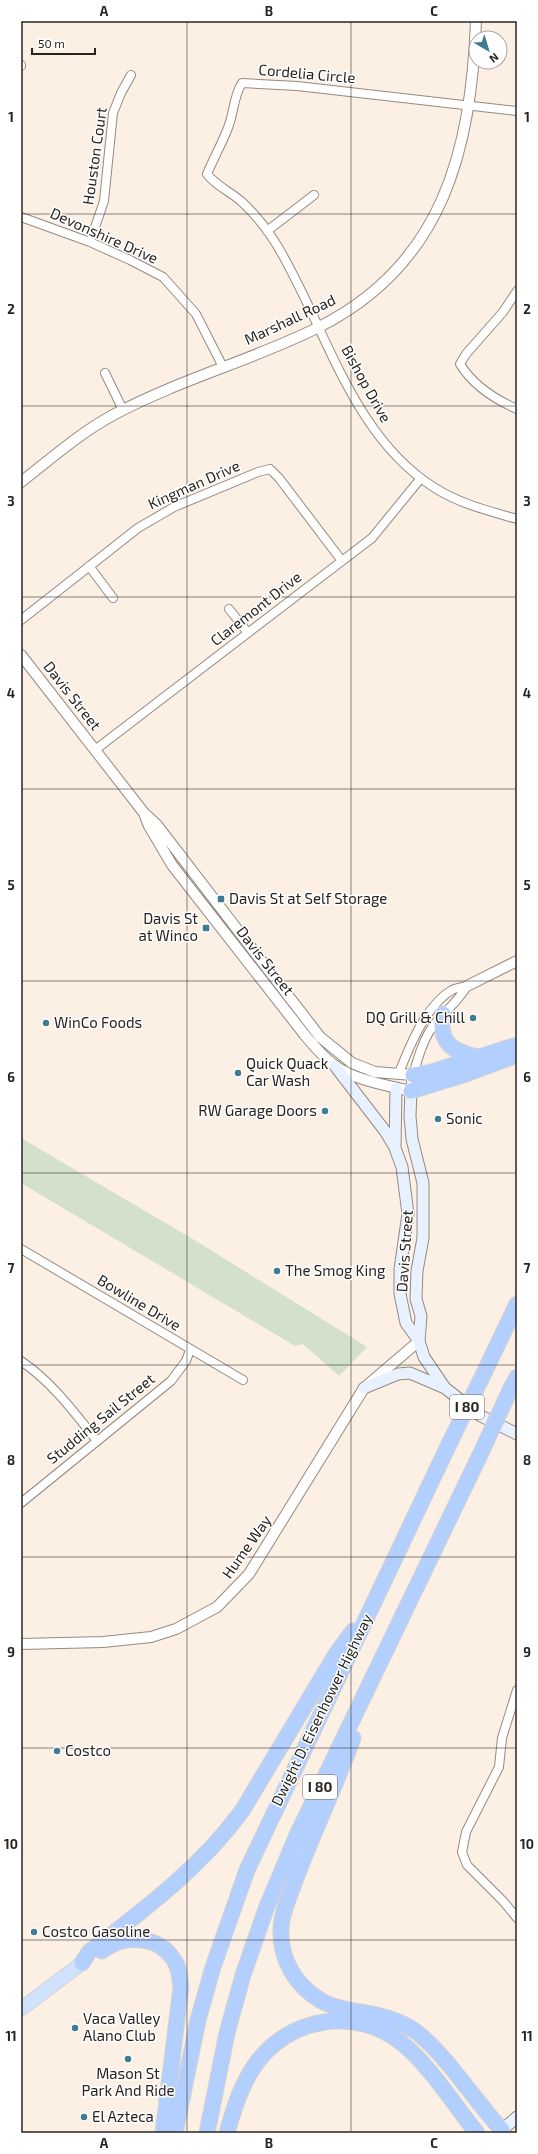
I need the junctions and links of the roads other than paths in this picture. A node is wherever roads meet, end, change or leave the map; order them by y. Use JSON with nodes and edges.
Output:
{"nodes":[{"id":1,"x":476,"y":21,"type":"edge"},
{"id":2,"x":131,"y":75,"type":"dead end"},
{"id":3,"x":467,"y":105,"type":"junction"},
{"id":4,"x":517,"y":111,"type":"edge"},
{"id":5,"x":314,"y":195,"type":"dead end"},
{"id":6,"x":21,"y":217,"type":"edge"},
{"id":7,"x":267,"y":231,"type":"junction"},
{"id":8,"x":90,"y":242,"type":"junction"},
{"id":9,"x":517,"y":291,"type":"edge"},
{"id":10,"x":320,"y":326,"type":"junction"},
{"id":11,"x":223,"y":367,"type":"junction"},
{"id":12,"x":105,"y":373,"type":"dead end"},
{"id":13,"x":517,"y":409,"type":"edge"},
{"id":14,"x":124,"y":410,"type":"junction"},
{"id":15,"x":421,"y":478,"type":"junction"},
{"id":16,"x":22,"y":479,"type":"edge"},
{"id":17,"x":517,"y":519,"type":"edge"},
{"id":18,"x":342,"y":561,"type":"junction"},
{"id":19,"x":89,"y":566,"type":"junction"},
{"id":20,"x":113,"y":598,"type":"dead end"},
{"id":21,"x":229,"y":609,"type":"dead end"},
{"id":22,"x":21,"y":620,"type":"edge"},
{"id":23,"x":248,"y":633,"type":"junction"},
{"id":24,"x":21,"y":656,"type":"edge"},
{"id":25,"x":96,"y":750,"type":"junction"},
{"id":26,"x":144,"y":813,"type":"junction"},
{"id":27,"x":517,"y":961,"type":"edge"},
{"id":28,"x":467,"y":986,"type":"junction"},
{"id":29,"x":444,"y":1014,"type":"junction"},
{"id":30,"x":517,"y":1045,"type":"edge"},
{"id":31,"x":517,"y":1055,"type":"edge"},
{"id":32,"x":478,"y":1057,"type":"junction"},
{"id":33,"x":335,"y":1066,"type":"junction"},
{"id":34,"x":406,"y":1074,"type":"junction"},
{"id":35,"x":396,"y":1088,"type":"junction"},
{"id":36,"x":411,"y":1091,"type":"junction"},
{"id":37,"x":395,"y":1148,"type":"junction"},
{"id":38,"x":21,"y":1249,"type":"edge"},
{"id":39,"x":517,"y":1304,"type":"edge"},
{"id":40,"x":419,"y":1341,"type":"junction"},
{"id":41,"x":190,"y":1350,"type":"junction"},
{"id":42,"x":21,"y":1361,"type":"edge"},
{"id":43,"x":243,"y":1380,"type":"dead end"},
{"id":44,"x":515,"y":1382,"type":"edge"},
{"id":45,"x":364,"y":1388,"type":"junction"},
{"id":46,"x":445,"y":1388,"type":"junction"},
{"id":47,"x":517,"y":1434,"type":"edge"},
{"id":48,"x":97,"y":1441,"type":"junction"},
{"id":49,"x":21,"y":1503,"type":"edge"},
{"id":50,"x":373,"y":1605,"type":"junction"},
{"id":51,"x":21,"y":1644,"type":"edge"},
{"id":52,"x":374,"y":1676,"type":"junction"},
{"id":53,"x":517,"y":1690,"type":"edge"},
{"id":54,"x":517,"y":1918,"type":"edge"},
{"id":55,"x":82,"y":1963,"type":"junction"},
{"id":56,"x":21,"y":2009,"type":"edge"},
{"id":57,"x":517,"y":2117,"type":"edge"},
{"id":58,"x":501,"y":2132,"type":"edge"},
{"id":59,"x":163,"y":2133,"type":"edge"},
{"id":60,"x":175,"y":2133,"type":"edge"},
{"id":61,"x":207,"y":2133,"type":"edge"},
{"id":62,"x":227,"y":2133,"type":"edge"},
{"id":63,"x":477,"y":2133,"type":"edge"}],
"edges":[{"from":1,"to":3,"type":"street","name":"Marshall Road"},
{"from":2,"to":8,"type":"street","name":"Houston Court"},
{"from":3,"to":4,"type":"street"},
{"from":3,"to":7,"type":"street","name":"Cordelia Circle"},
{"from":3,"to":10,"type":"street","name":"Marshall Road"},
{"from":5,"to":7,"type":"street"},
{"from":6,"to":8,"type":"street","name":"Devonshire Drive"},
{"from":7,"to":10,"type":"street","name":"Cordelia Circle"},
{"from":8,"to":11,"type":"street","name":"Devonshire Drive"},
{"from":9,"to":13,"type":"street"},
{"from":10,"to":11,"type":"street","name":"Marshall Road"},
{"from":10,"to":15,"type":"street","name":"Bishop Drive"},
{"from":11,"to":14,"type":"street","name":"Marshall Road"},
{"from":12,"to":14,"type":"street"},
{"from":14,"to":16,"type":"street","name":"Marshall Road"},
{"from":15,"to":17,"type":"street","name":"Bishop Drive"},
{"from":15,"to":18,"type":"street","name":"Claremont Drive"},
{"from":18,"to":19,"type":"street","name":"Kingman Drive"},
{"from":18,"to":23,"type":"street","name":"Claremont Drive"},
{"from":19,"to":20,"type":"street"},
{"from":19,"to":22,"type":"street","name":"Kingman Drive"},
{"from":21,"to":23,"type":"street"},
{"from":23,"to":25,"type":"street","name":"Claremont Drive"},
{"from":24,"to":25,"type":"street","name":"Davis Street"},
{"from":25,"to":26,"type":"street","name":"Davis Street"},
{"from":26,"to":33,"type":"street","name":"Davis Street"},
{"from":26,"to":34,"type":"street","name":"Davis Street"},
{"from":27,"to":28,"type":"street"},
{"from":28,"to":29,"type":"street"},
{"from":28,"to":34,"type":"street"},
{"from":29,"to":32,"type":"highway"},
{"from":29,"to":34,"type":"street"},
{"from":30,"to":32,"type":"highway"},
{"from":31,"to":36,"type":"highway"},
{"from":32,"to":34,"type":"highway"},
{"from":33,"to":35,"type":"street","name":"Davis Street"},
{"from":33,"to":37,"type":"main road"},
{"from":34,"to":35,"type":"street","name":"Davis Street"},
{"from":34,"to":36,"type":"street","name":"Davis Street"},
{"from":35,"to":36,"type":"street","name":"Davis Street"},
{"from":35,"to":37,"type":"main road","name":"Davis Street"},
{"from":36,"to":40,"type":"main road","name":"Davis Street"},
{"from":37,"to":40,"type":"main road","name":"Davis Street"},
{"from":38,"to":41,"type":"street","name":"Bowline Drive"},
{"from":39,"to":50,"type":"highway","name":"Dwight D. Eisenhower Highway","number":"I 80","bridge":true},
{"from":40,"to":45,"type":"street","name":"Hume Way"},
{"from":40,"to":46,"type":"main road","name":"Davis Street"},
{"from":41,"to":43,"type":"street","name":"Bowline Drive"},
{"from":41,"to":48,"type":"street","name":"Studding Sail Street"},
{"from":42,"to":48,"type":"street"},
{"from":44,"to":52,"type":"highway","name":"Dwight D. Eisenhower Highway","number":"I 80","bridge":true},
{"from":45,"to":46,"type":"main road"},
{"from":45,"to":51,"type":"street","name":"Hume Way"},
{"from":46,"to":47,"type":"main road","name":"Davis Street"},
{"from":48,"to":49,"type":"street","name":"Studding Sail Street"},
{"from":50,"to":55,"type":"highway"},
{"from":50,"to":60,"type":"highway","name":"Dwight D. Eisenhower Highway","number":"I 80"},
{"from":52,"to":58,"type":"highway"},
{"from":52,"to":61,"type":"highway","name":"Dwight D. Eisenhower Highway","number":"I 80"},
{"from":53,"to":54,"type":"street"},
{"from":55,"to":56,"type":"main road"},
{"from":55,"to":59,"type":"highway"},
{"from":57,"to":58,"type":"main road"},
{"from":62,"to":63,"type":"highway"}]}
